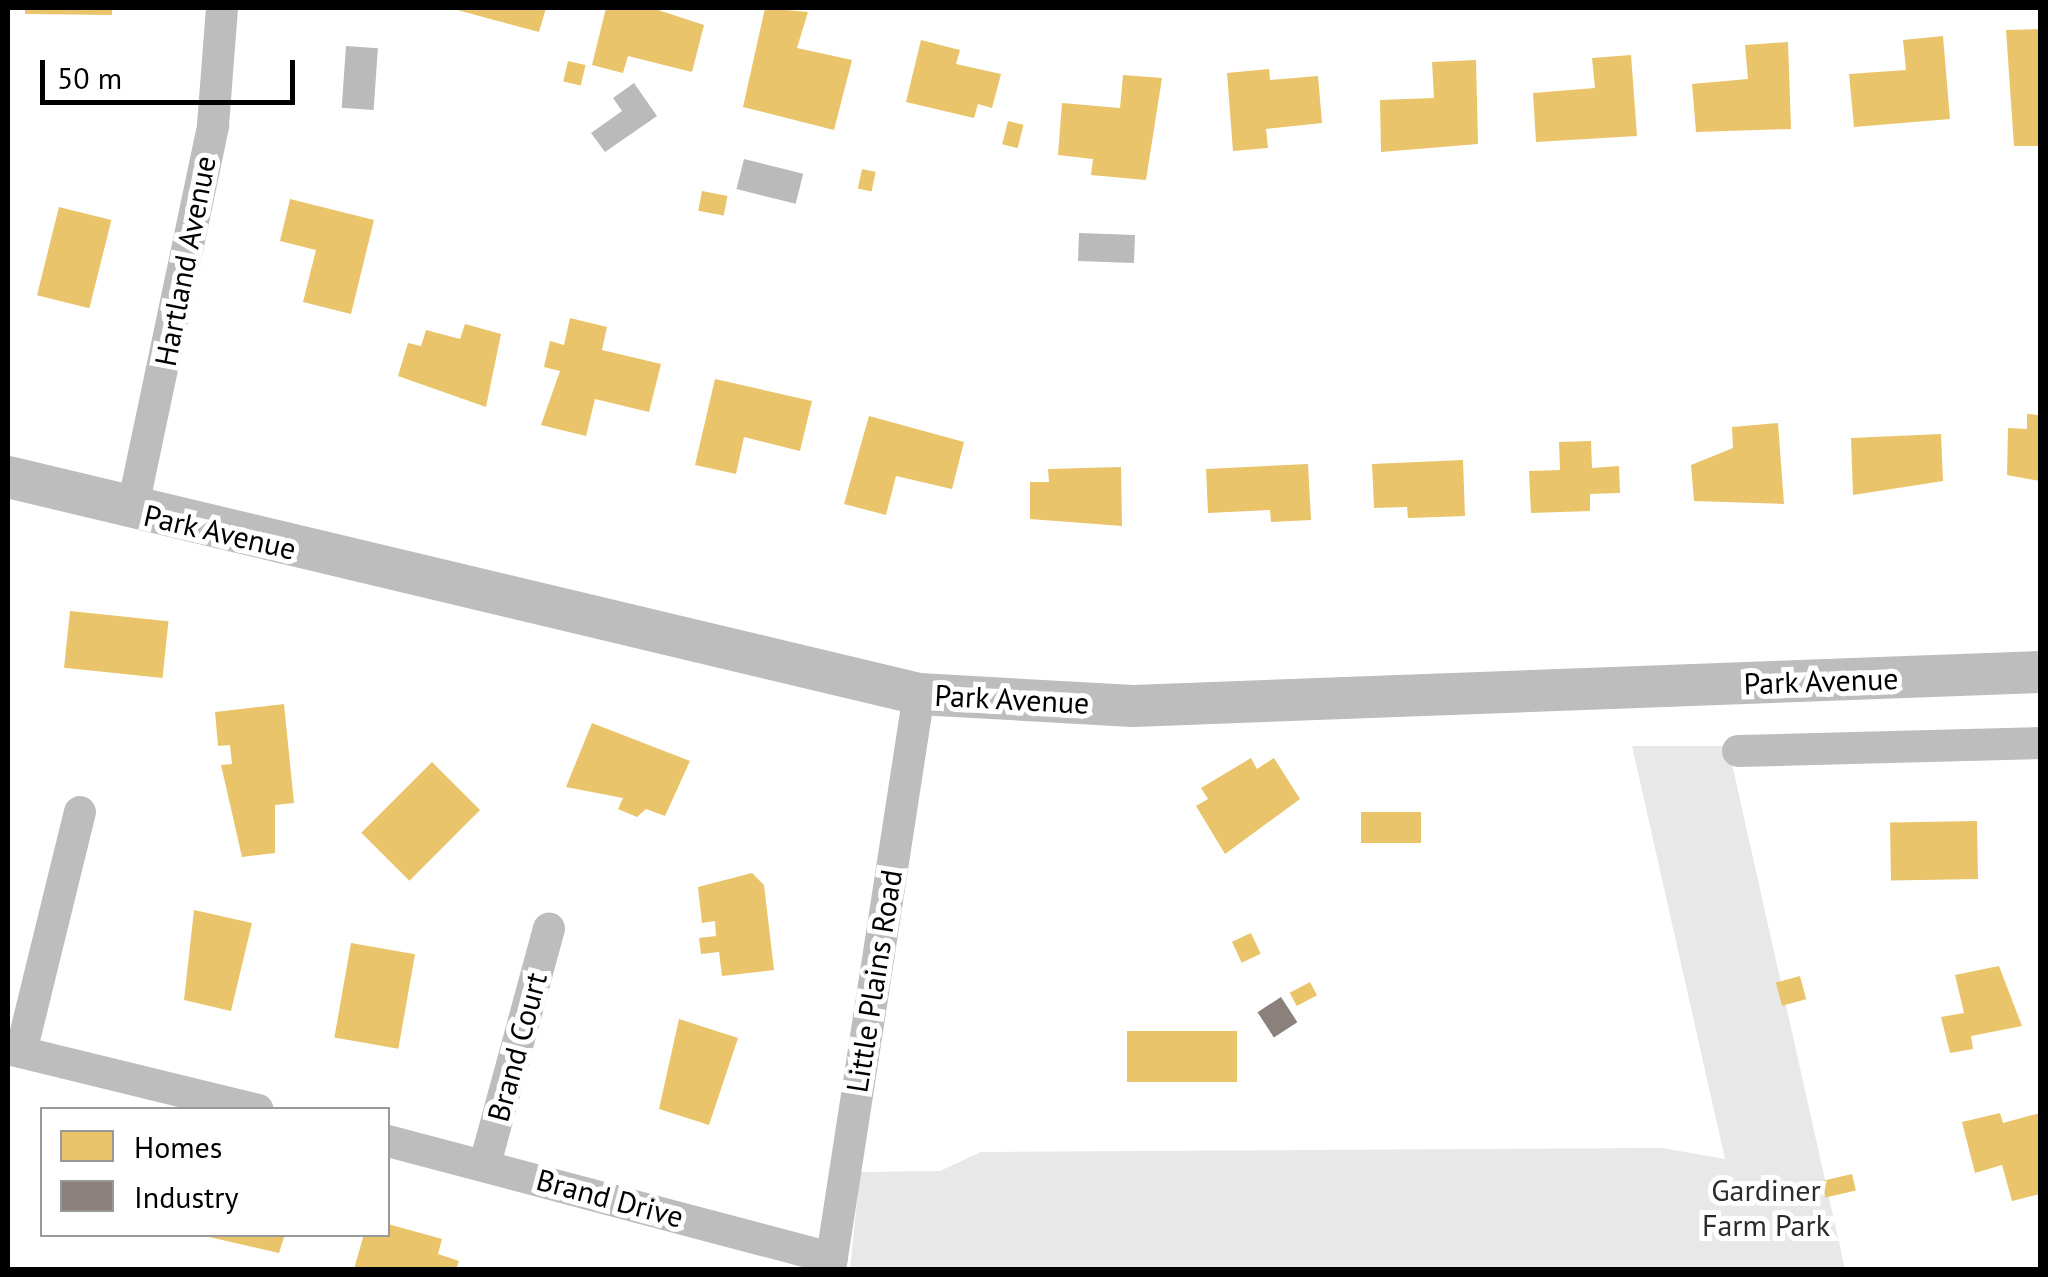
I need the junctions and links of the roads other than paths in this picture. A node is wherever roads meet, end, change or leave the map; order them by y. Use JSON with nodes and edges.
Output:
{"nodes":[{"id":1,"x":222,"y":8,"type":"edge"},
{"id":2,"x":8,"y":477,"type":"edge"},
{"id":3,"x":132,"y":511,"type":"junction"},
{"id":4,"x":2040,"y":672,"type":"edge"},
{"id":5,"x":919,"y":694,"type":"junction"},
{"id":6,"x":2040,"y":743,"type":"edge"},
{"id":7,"x":1738,"y":751,"type":"dead end"},
{"id":8,"x":80,"y":812,"type":"dead end"},
{"id":9,"x":549,"y":929,"type":"dead end"},
{"id":10,"x":14,"y":1051,"type":"edge"},
{"id":11,"x":246,"y":1107,"type":"edge"},
{"id":12,"x":390,"y":1140,"type":"edge"},
{"id":13,"x":485,"y":1164,"type":"junction"},
{"id":14,"x":831,"y":1264,"type":"edge"}],
"edges":[{"from":1,"to":3,"type":"street","name":"Hartland Avenue"},
{"from":2,"to":3,"type":"main road","name":"Park Avenue"},
{"from":3,"to":5,"type":"main road","name":"Park Avenue"},
{"from":4,"to":5,"type":"main road","name":"Park Avenue"},
{"from":5,"to":14,"type":"street","name":"Little Plains Road"},
{"from":6,"to":7,"type":"street"},
{"from":8,"to":10,"type":"street"},
{"from":9,"to":13,"type":"street","name":"Brand Court"},
{"from":10,"to":11,"type":"street"},
{"from":12,"to":13,"type":"street","name":"Brand Drive"},
{"from":13,"to":14,"type":"street","name":"Brand Drive"}]}
